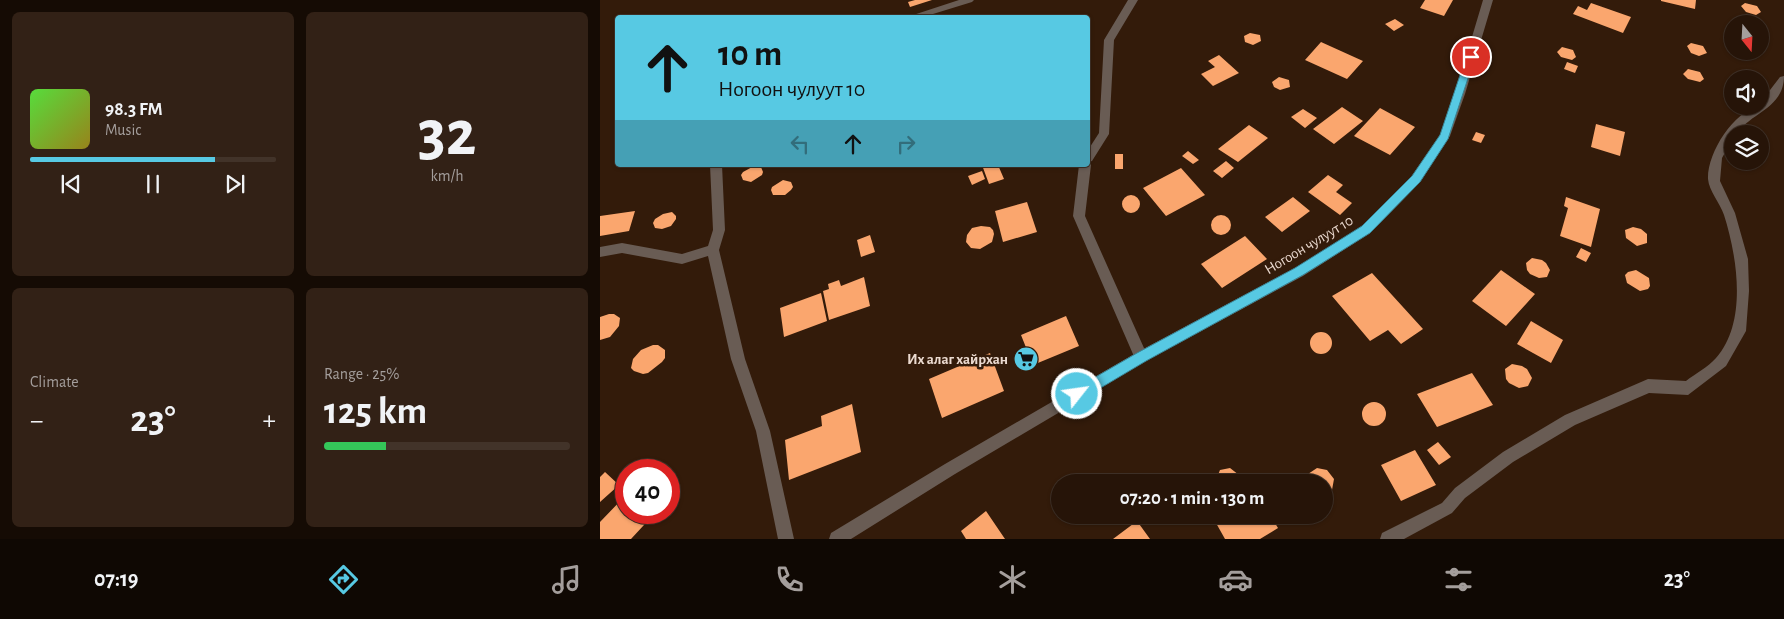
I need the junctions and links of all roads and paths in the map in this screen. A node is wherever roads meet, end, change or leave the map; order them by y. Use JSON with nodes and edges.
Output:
{"nodes":[{"id":1,"x":969,"y":0,"type":"edge"},
{"id":2,"x":1132,"y":0,"type":"edge"},
{"id":3,"x":1488,"y":0,"type":"edge"},
{"id":4,"x":918,"y":15,"type":"edge"},
{"id":5,"x":1784,"y":80,"type":"edge"},
{"id":6,"x":1090,"y":155,"type":"edge"},
{"id":7,"x":716,"y":167,"type":"edge"},
{"id":8,"x":1085,"y":167,"type":"edge"},
{"id":9,"x":713,"y":250,"type":"junction"},
{"id":10,"x":600,"y":252,"type":"edge"},
{"id":11,"x":1141,"y":357,"type":"junction"},
{"id":12,"x":786,"y":539,"type":"edge"},
{"id":13,"x":837,"y":539,"type":"edge"},
{"id":14,"x":1388,"y":539,"type":"edge"}],
"edges":[{"from":1,"to":4,"type":"street"},
{"from":2,"to":6,"type":"street"},
{"from":3,"to":11,"type":"street","name":"Ногоон чулуут 10"},
{"from":5,"to":14,"type":"street"},
{"from":7,"to":9,"type":"street"},
{"from":8,"to":11,"type":"street"},
{"from":9,"to":10,"type":"street"},
{"from":9,"to":12,"type":"street"},
{"from":11,"to":13,"type":"street","name":"Ногоон чулуут 10"}]}
